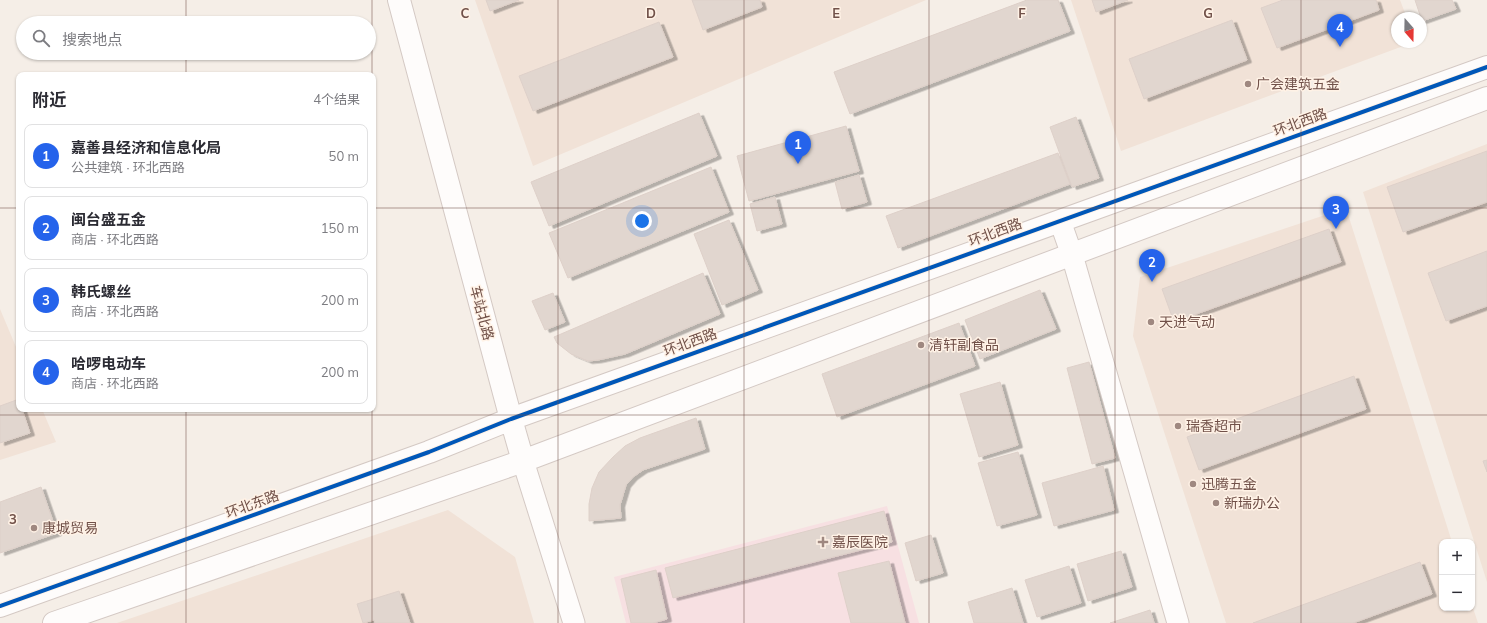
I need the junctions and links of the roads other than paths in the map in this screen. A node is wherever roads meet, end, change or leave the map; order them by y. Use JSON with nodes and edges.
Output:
{"nodes":[{"id":1,"x":399,"y":0,"type":"edge"},
{"id":2,"x":1487,"y":66,"type":"edge"},
{"id":3,"x":1487,"y":98,"type":"edge"},
{"id":4,"x":1060,"y":221,"type":"junction"},
{"id":5,"x":1072,"y":255,"type":"junction"},
{"id":6,"x":511,"y":419,"type":"junction"},
{"id":7,"x":523,"y":461,"type":"junction"},
{"id":8,"x":0,"y":606,"type":"edge"},
{"id":9,"x":54,"y":623,"type":"edge"},
{"id":10,"x":574,"y":623,"type":"edge"},
{"id":11,"x":1178,"y":623,"type":"edge"}],
"edges":[{"from":1,"to":6,"type":"street","name":"车站北路"},
{"from":2,"to":4,"type":"street","name":"环北西路"},
{"from":3,"to":5,"type":"street"},
{"from":4,"to":5,"type":"street"},
{"from":4,"to":6,"type":"street","name":"环北西路"},
{"from":5,"to":7,"type":"street"},
{"from":5,"to":11,"type":"street"},
{"from":6,"to":7,"type":"street","name":"车站北路"},
{"from":6,"to":8,"type":"street","name":"环北东路"},
{"from":7,"to":9,"type":"street"},
{"from":7,"to":10,"type":"street","name":"车站北路"}]}
